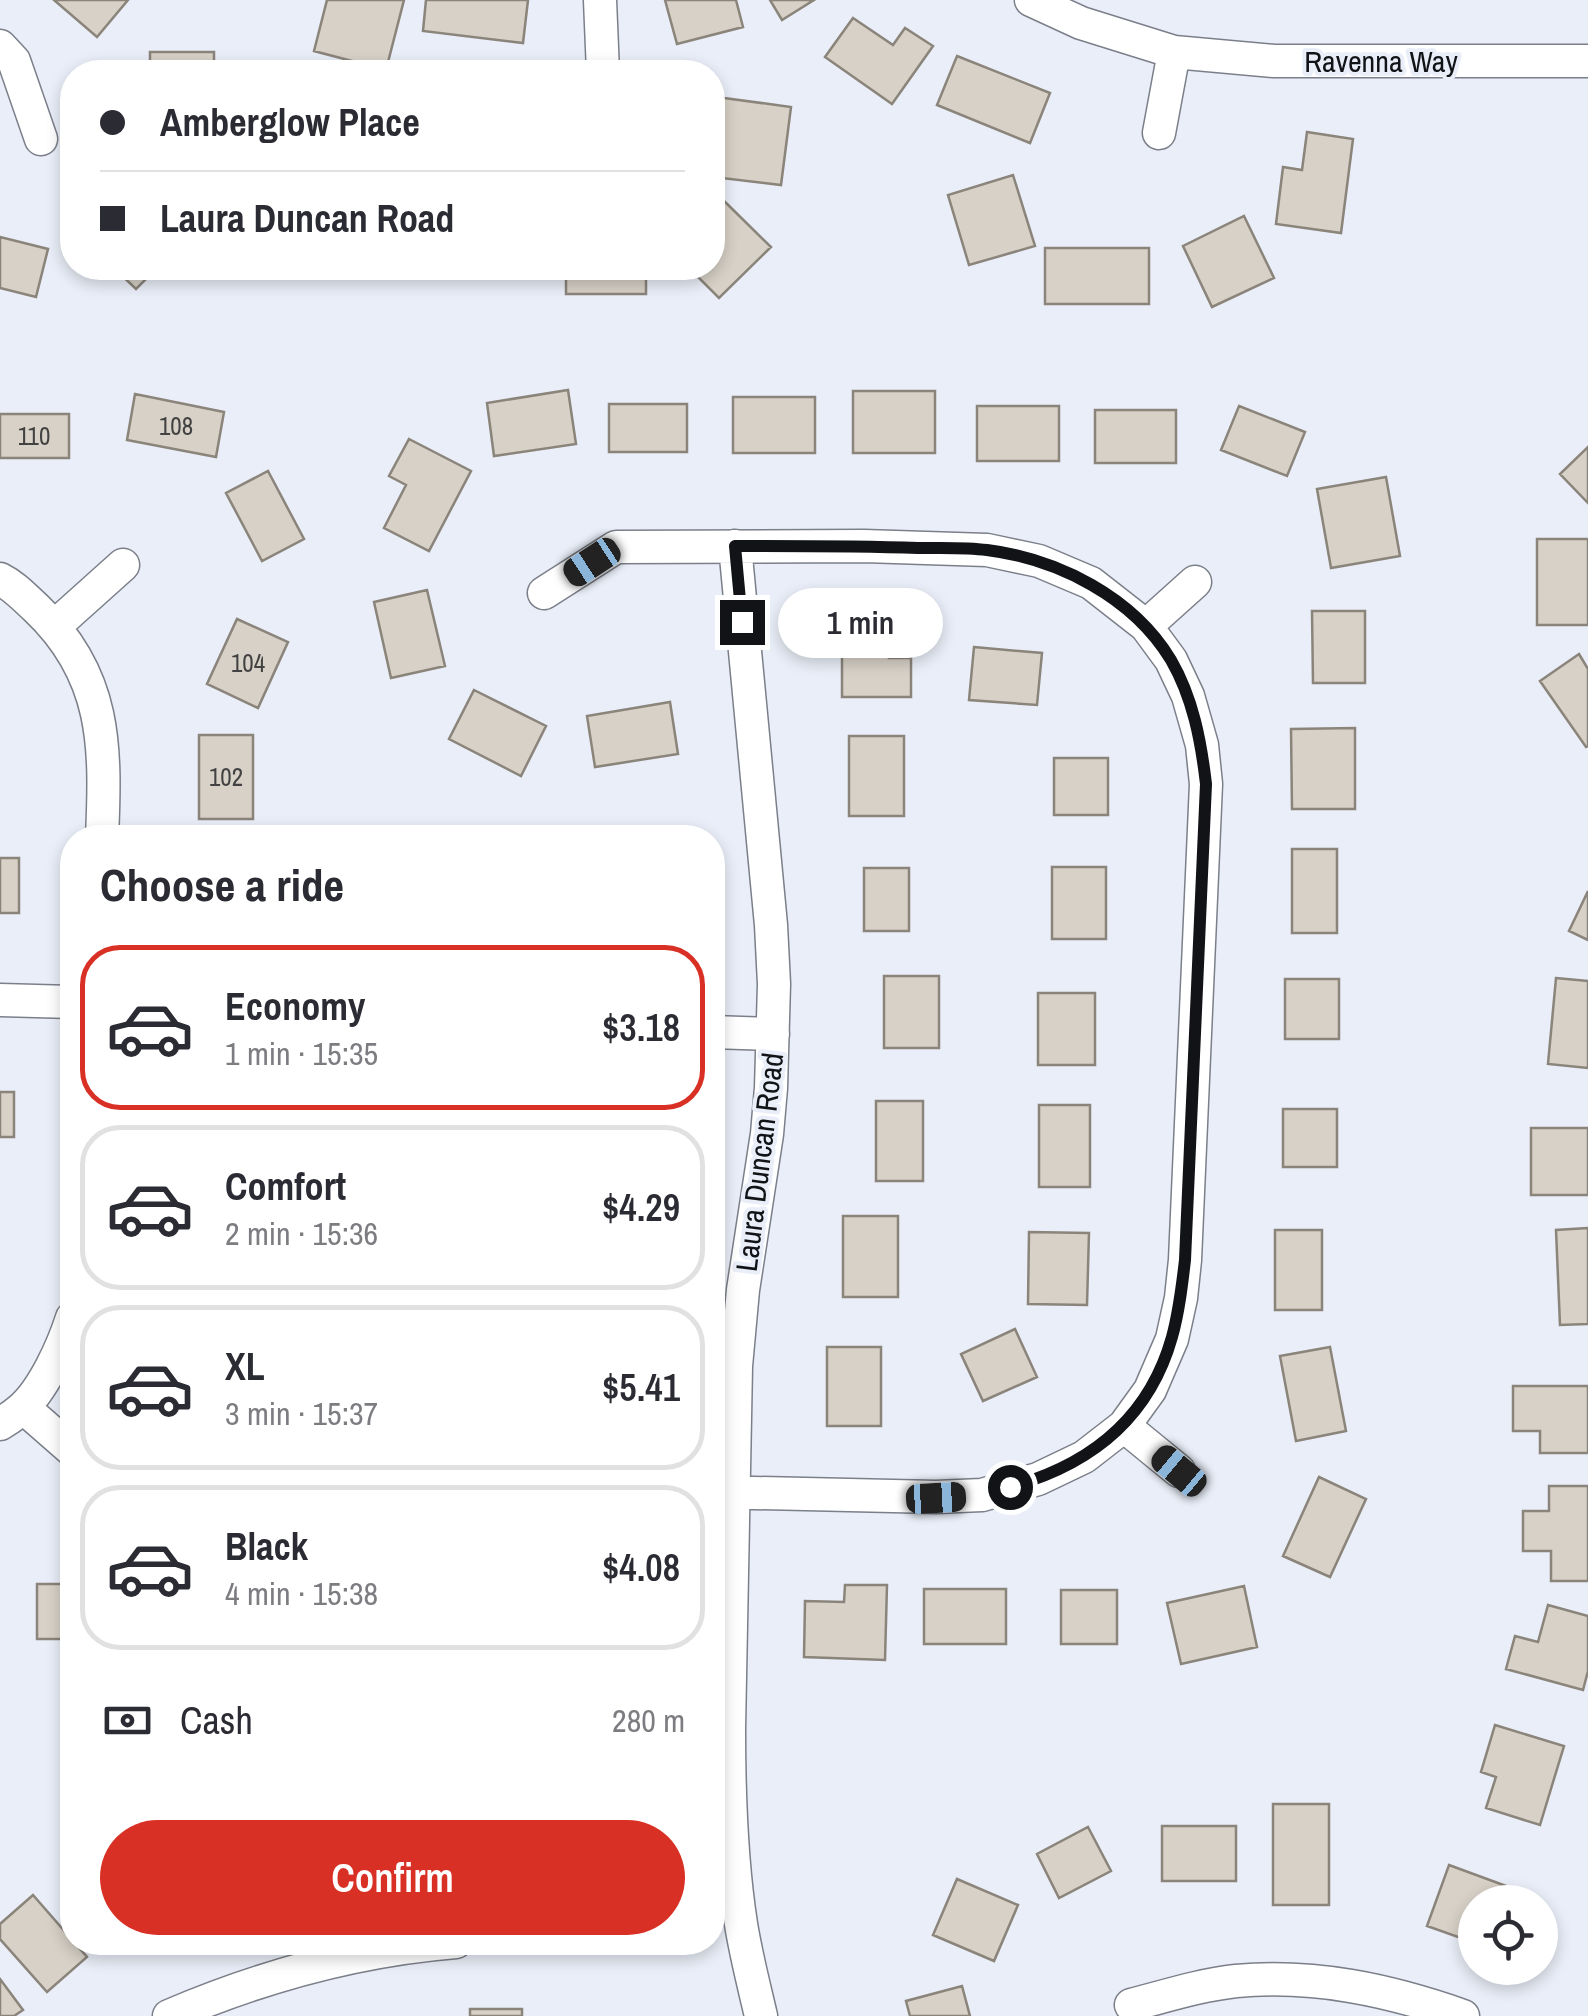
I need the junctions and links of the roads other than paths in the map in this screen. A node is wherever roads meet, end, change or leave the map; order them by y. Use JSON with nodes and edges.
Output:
{"nodes":[{"id":1,"x":600,"y":0,"type":"edge"},
{"id":2,"x":1031,"y":0,"type":"edge"},
{"id":3,"x":0,"y":46,"type":"edge"},
{"id":4,"x":1174,"y":52,"type":"junction"},
{"id":5,"x":602,"y":60,"type":"edge"},
{"id":6,"x":1588,"y":61,"type":"edge"},
{"id":7,"x":1159,"y":133,"type":"dead end"},
{"id":8,"x":40,"y":139,"type":"dead end"},
{"id":9,"x":735,"y":546,"type":"junction"},
{"id":10,"x":124,"y":565,"type":"dead end"},
{"id":11,"x":0,"y":579,"type":"edge"},
{"id":12,"x":1195,"y":582,"type":"dead end"},
{"id":13,"x":544,"y":593,"type":"dead end"},
{"id":14,"x":55,"y":626,"type":"junction"},
{"id":15,"x":1146,"y":626,"type":"junction"},
{"id":16,"x":103,"y":825,"type":"edge"},
{"id":17,"x":0,"y":1000,"type":"edge"},
{"id":18,"x":60,"y":1002,"type":"edge"},
{"id":19,"x":725,"y":1032,"type":"edge"},
{"id":20,"x":773,"y":1034,"type":"junction"},
{"id":21,"x":60,"y":1350,"type":"edge"},
{"id":22,"x":12,"y":1416,"type":"edge"},
{"id":23,"x":1124,"y":1426,"type":"junction"},
{"id":24,"x":60,"y":1443,"type":"edge"},
{"id":25,"x":1179,"y":1471,"type":"dead end"},
{"id":26,"x":725,"y":1473,"type":"edge"},
{"id":27,"x":725,"y":1492,"type":"edge"},
{"id":28,"x":725,"y":1591,"type":"edge"},
{"id":29,"x":727,"y":1928,"type":"edge"},
{"id":30,"x":370,"y":1955,"type":"edge"},
{"id":31,"x":1131,"y":2005,"type":"dead end"},
{"id":32,"x":169,"y":2016,"type":"edge"},
{"id":33,"x":761,"y":2016,"type":"edge"},
{"id":34,"x":1463,"y":2016,"type":"edge"}],
"edges":[{"from":1,"to":5,"type":"street"},
{"from":2,"to":4,"type":"street","name":"Ravenna Way"},
{"from":3,"to":8,"type":"street"},
{"from":4,"to":6,"type":"street","name":"Ravenna Way"},
{"from":4,"to":7,"type":"street"},
{"from":9,"to":13,"type":"street"},
{"from":9,"to":15,"type":"street"},
{"from":9,"to":20,"type":"street","name":"Laura Duncan Road"},
{"from":10,"to":14,"type":"street"},
{"from":11,"to":14,"type":"street"},
{"from":12,"to":15,"type":"street"},
{"from":14,"to":16,"type":"street"},
{"from":15,"to":23,"type":"street"},
{"from":17,"to":18,"type":"street"},
{"from":19,"to":20,"type":"street"},
{"from":20,"to":26,"type":"street","name":"Laura Duncan Road"},
{"from":21,"to":22,"type":"street"},
{"from":22,"to":24,"type":"street"},
{"from":23,"to":25,"type":"street"},
{"from":23,"to":27,"type":"street"},
{"from":28,"to":29,"type":"street","name":"Laura Duncan Road"},
{"from":29,"to":33,"type":"street","name":"Laura Duncan Road"},
{"from":30,"to":32,"type":"street"},
{"from":31,"to":34,"type":"street"}]}
